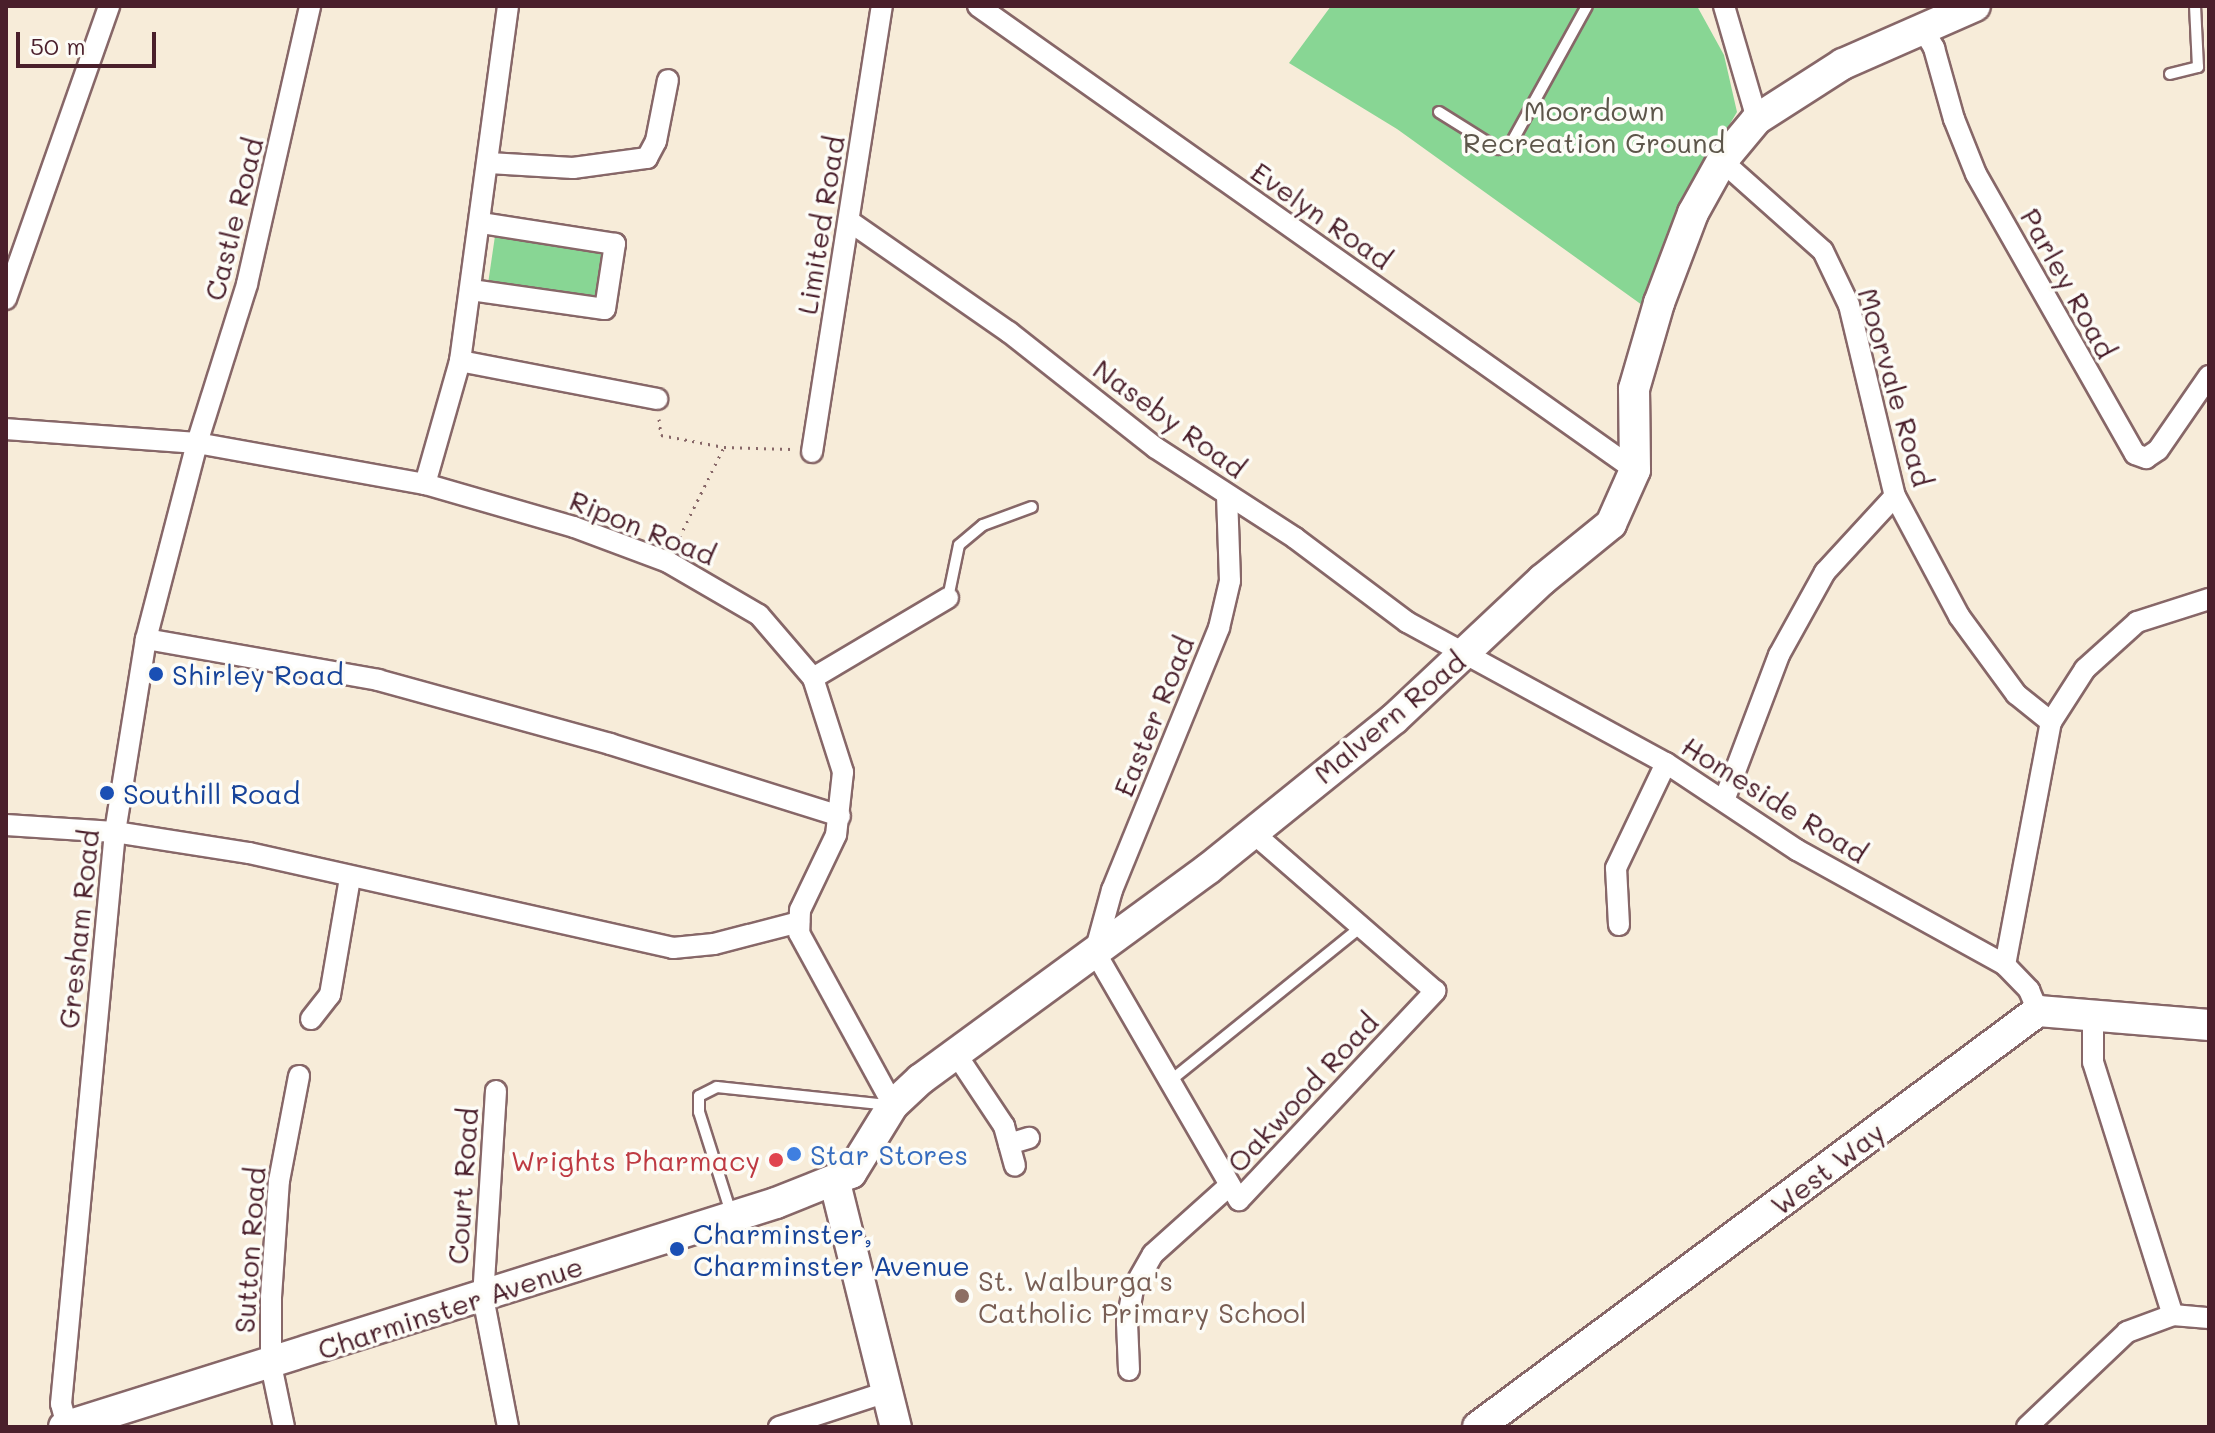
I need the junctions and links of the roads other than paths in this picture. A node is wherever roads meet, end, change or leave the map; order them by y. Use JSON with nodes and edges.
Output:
{"nodes":[{"id":1,"x":109,"y":6,"type":"edge"},
{"id":2,"x":310,"y":6,"type":"edge"},
{"id":3,"x":508,"y":6,"type":"edge"},
{"id":4,"x":882,"y":6,"type":"edge"},
{"id":5,"x":978,"y":6,"type":"edge"},
{"id":6,"x":1587,"y":6,"type":"edge"},
{"id":7,"x":1724,"y":6,"type":"edge"},
{"id":8,"x":1975,"y":6,"type":"edge"},
{"id":9,"x":2195,"y":6,"type":"edge"},
{"id":10,"x":1921,"y":26,"type":"junction"},
{"id":11,"x":2170,"y":74,"type":"dead end"},
{"id":12,"x":668,"y":80,"type":"dead end"},
{"id":13,"x":1439,"y":112,"type":"dead end"},
{"id":14,"x":1757,"y":119,"type":"junction"},
{"id":15,"x":1722,"y":161,"type":"junction"},
{"id":16,"x":489,"y":163,"type":"junction"},
{"id":17,"x":849,"y":221,"type":"junction"},
{"id":18,"x":481,"y":223,"type":"junction"},
{"id":19,"x":471,"y":290,"type":"junction"},
{"id":20,"x":6,"y":299,"type":"edge"},
{"id":21,"x":460,"y":361,"type":"junction"},
{"id":22,"x":2209,"y":376,"type":"edge"},
{"id":23,"x":657,"y":399,"type":"road end"},
{"id":24,"x":6,"y":429,"type":"edge"},
{"id":25,"x":197,"y":443,"type":"junction"},
{"id":26,"x":812,"y":452,"type":"road end"},
{"id":27,"x":1635,"y":470,"type":"junction"},
{"id":28,"x":425,"y":484,"type":"junction"},
{"id":29,"x":1227,"y":495,"type":"junction"},
{"id":30,"x":1895,"y":496,"type":"junction"},
{"id":31,"x":1032,"y":507,"type":"dead end"},
{"id":32,"x":948,"y":598,"type":"joint"},
{"id":33,"x":2209,"y":599,"type":"edge"},
{"id":34,"x":146,"y":639,"type":"junction"},
{"id":35,"x":1463,"y":656,"type":"junction"},
{"id":36,"x":813,"y":678,"type":"junction"},
{"id":37,"x":2051,"y":722,"type":"junction"},
{"id":38,"x":1666,"y":763,"type":"junction"},
{"id":39,"x":1725,"y":798,"type":"junction"},
{"id":40,"x":840,"y":816,"type":"junction"},
{"id":41,"x":6,"y":825,"type":"edge"},
{"id":42,"x":1251,"y":831,"type":"junction"},
{"id":43,"x":115,"y":832,"type":"junction"},
{"id":44,"x":350,"y":878,"type":"junction"},
{"id":45,"x":799,"y":922,"type":"junction"},
{"id":46,"x":1619,"y":925,"type":"dead end"},
{"id":47,"x":1361,"y":927,"type":"junction"},
{"id":48,"x":1095,"y":952,"type":"junction"},
{"id":49,"x":2005,"y":965,"type":"junction"},
{"id":50,"x":2038,"y":1011,"type":"junction"},
{"id":51,"x":2093,"y":1013,"type":"junction"},
{"id":52,"x":311,"y":1019,"type":"dead end"},
{"id":53,"x":2209,"y":1025,"type":"edge"},
{"id":54,"x":956,"y":1054,"type":"junction"},
{"id":55,"x":299,"y":1076,"type":"dead end"},
{"id":56,"x":1170,"y":1081,"type":"junction"},
{"id":57,"x":496,"y":1091,"type":"dead end"},
{"id":58,"x":893,"y":1105,"type":"junction"},
{"id":59,"x":1015,"y":1166,"type":"dead end"},
{"id":60,"x":835,"y":1183,"type":"junction"},
{"id":61,"x":1230,"y":1185,"type":"junction"},
{"id":62,"x":732,"y":1217,"type":"junction"},
{"id":63,"x":483,"y":1297,"type":"junction"},
{"id":64,"x":2173,"y":1315,"type":"junction"},
{"id":65,"x":2209,"y":1318,"type":"edge"},
{"id":66,"x":271,"y":1365,"type":"junction"},
{"id":67,"x":1129,"y":1370,"type":"dead end"},
{"id":68,"x":887,"y":1392,"type":"junction"},
{"id":69,"x":66,"y":1427,"type":"edge"},
{"id":70,"x":284,"y":1427,"type":"edge"},
{"id":71,"x":508,"y":1427,"type":"edge"},
{"id":72,"x":779,"y":1427,"type":"edge"},
{"id":73,"x":896,"y":1427,"type":"edge"},
{"id":74,"x":1478,"y":1427,"type":"edge"},
{"id":75,"x":2027,"y":1427,"type":"edge"}],
"edges":[{"from":1,"to":20,"type":"street"},
{"from":2,"to":25,"type":"street","name":"Castle Road"},
{"from":3,"to":16,"type":"street"},
{"from":4,"to":17,"type":"street","name":"Limited Road"},
{"from":5,"to":27,"type":"street","name":"Evelyn Road"},
{"from":6,"to":13,"type":"lane"},
{"from":7,"to":14,"type":"street"},
{"from":8,"to":10,"type":"street","name":"Malvern Road"},
{"from":9,"to":11,"type":"lane"},
{"from":10,"to":14,"type":"street","name":"Malvern Road"},
{"from":10,"to":22,"type":"street","name":"Parley Road"},
{"from":12,"to":16,"type":"street"},
{"from":14,"to":15,"type":"street","name":"Malvern Road"},
{"from":15,"to":27,"type":"street","name":"Malvern Road"},
{"from":15,"to":30,"type":"street","name":"Moorvale Road"},
{"from":16,"to":18,"type":"street"},
{"from":17,"to":26,"type":"street","name":"Limited Road"},
{"from":17,"to":29,"type":"street","name":"Naseby Road"},
{"from":18,"to":19,"type":"street"},
{"from":18,"to":19,"type":"street"},
{"from":19,"to":21,"type":"street"},
{"from":21,"to":23,"type":"street"},
{"from":21,"to":28,"type":"street"},
{"from":24,"to":25,"type":"street","name":"Ripon Road"},
{"from":25,"to":28,"type":"street","name":"Ripon Road"},
{"from":25,"to":34,"type":"street","name":"Gresham Road"},
{"from":27,"to":35,"type":"street","name":"Malvern Road"},
{"from":28,"to":36,"type":"street","name":"Ripon Road"},
{"from":29,"to":35,"type":"street","name":"Naseby Road"},
{"from":29,"to":48,"type":"street","name":"Easter Road"},
{"from":30,"to":37,"type":"street","name":"Moorvale Road"},
{"from":30,"to":39,"type":"street"},
{"from":31,"to":32,"type":"lane"},
{"from":32,"to":36,"type":"street"},
{"from":33,"to":37,"type":"street"},
{"from":34,"to":40,"type":"street"},
{"from":34,"to":43,"type":"street","name":"Gresham Road"},
{"from":35,"to":38,"type":"street","name":"Homeside Road"},
{"from":35,"to":42,"type":"street","name":"Malvern Road"},
{"from":36,"to":40,"type":"street","name":"Ripon Road"},
{"from":37,"to":49,"type":"street"},
{"from":38,"to":39,"type":"street","name":"Homeside Road"},
{"from":38,"to":46,"type":"street"},
{"from":39,"to":49,"type":"street","name":"Homeside Road"},
{"from":40,"to":45,"type":"street","name":"Ripon Road"},
{"from":41,"to":43,"type":"street"},
{"from":42,"to":47,"type":"street","name":"Oakwood Road"},
{"from":42,"to":48,"type":"street","name":"Malvern Road"},
{"from":43,"to":44,"type":"street"},
{"from":43,"to":69,"type":"street","name":"Gresham Road"},
{"from":44,"to":45,"type":"street"},
{"from":44,"to":52,"type":"street"},
{"from":45,"to":58,"type":"street"},
{"from":47,"to":56,"type":"lane"},
{"from":47,"to":61,"type":"street","name":"Oakwood Road"},
{"from":48,"to":54,"type":"street","name":"Malvern Road"},
{"from":48,"to":56,"type":"street","name":"Oakwood Road"},
{"from":49,"to":50,"type":"street","name":"Homeside Road"},
{"from":50,"to":51,"type":"street"},
{"from":50,"to":74,"type":"street","name":"West Way"},
{"from":51,"to":53,"type":"street"},
{"from":51,"to":64,"type":"street"},
{"from":54,"to":58,"type":"street","name":"Malvern Road"},
{"from":54,"to":59,"type":"street"},
{"from":55,"to":66,"type":"street","name":"Sutton Road"},
{"from":56,"to":61,"type":"street","name":"Oakwood Road"},
{"from":57,"to":63,"type":"street","name":"Court Road"},
{"from":58,"to":60,"type":"street","name":"Malvern Road"},
{"from":58,"to":62,"type":"lane"},
{"from":60,"to":62,"type":"street","name":"Charminster Avenue"},
{"from":60,"to":68,"type":"street"},
{"from":61,"to":67,"type":"street"},
{"from":62,"to":63,"type":"street","name":"Charminster Avenue"},
{"from":63,"to":66,"type":"street","name":"Charminster Avenue"},
{"from":63,"to":71,"type":"street","name":"Court Road"},
{"from":64,"to":65,"type":"street"},
{"from":64,"to":75,"type":"street"},
{"from":66,"to":69,"type":"street","name":"Charminster Avenue"},
{"from":66,"to":70,"type":"street","name":"Sutton Road"},
{"from":68,"to":72,"type":"street"},
{"from":68,"to":73,"type":"street"}]}
